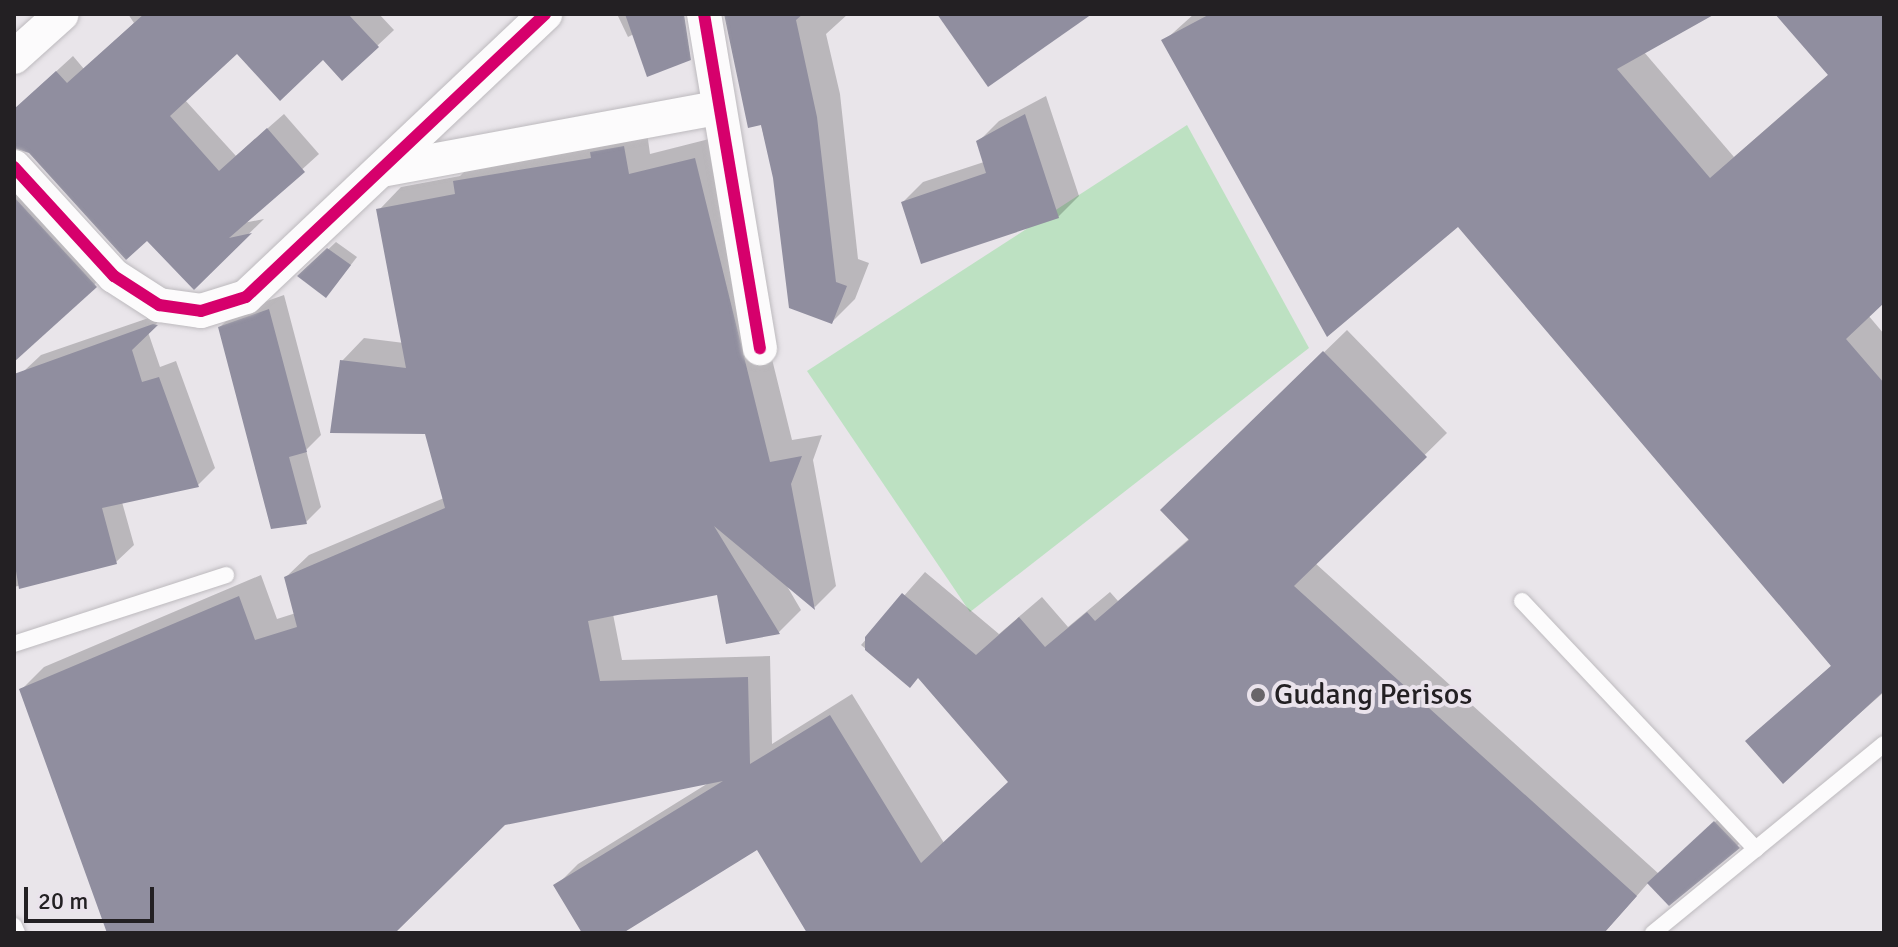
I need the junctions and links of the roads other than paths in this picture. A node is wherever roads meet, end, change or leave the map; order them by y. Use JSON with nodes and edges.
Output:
{"nodes":[{"id":1,"x":62,"y":14,"type":"edge"},
{"id":2,"x":545,"y":14,"type":"edge"},
{"id":3,"x":704,"y":14,"type":"edge"},
{"id":4,"x":14,"y":57,"type":"edge"},
{"id":5,"x":717,"y":108,"type":"junction"},
{"id":6,"x":14,"y":167,"type":"edge"},
{"id":7,"x":382,"y":170,"type":"junction"},
{"id":8,"x":760,"y":348,"type":"dead end"},
{"id":9,"x":226,"y":575,"type":"dead end"},
{"id":10,"x":1522,"y":601,"type":"dead end"},
{"id":11,"x":14,"y":644,"type":"edge"},
{"id":12,"x":1884,"y":744,"type":"edge"},
{"id":13,"x":1756,"y":849,"type":"junction"},
{"id":14,"x":14,"y":927,"type":"edge"},
{"id":15,"x":17,"y":933,"type":"edge"},
{"id":16,"x":1653,"y":933,"type":"edge"}],
"edges":[{"from":1,"to":4,"type":"street"},
{"from":2,"to":7,"type":"street"},
{"from":3,"to":5,"type":"street"},
{"from":5,"to":7,"type":"street"},
{"from":5,"to":8,"type":"street"},
{"from":6,"to":7,"type":"street"},
{"from":9,"to":11,"type":"lane"},
{"from":10,"to":13,"type":"lane"},
{"from":12,"to":13,"type":"lane"},
{"from":13,"to":16,"type":"lane"},
{"from":14,"to":15,"type":"lane"}]}
